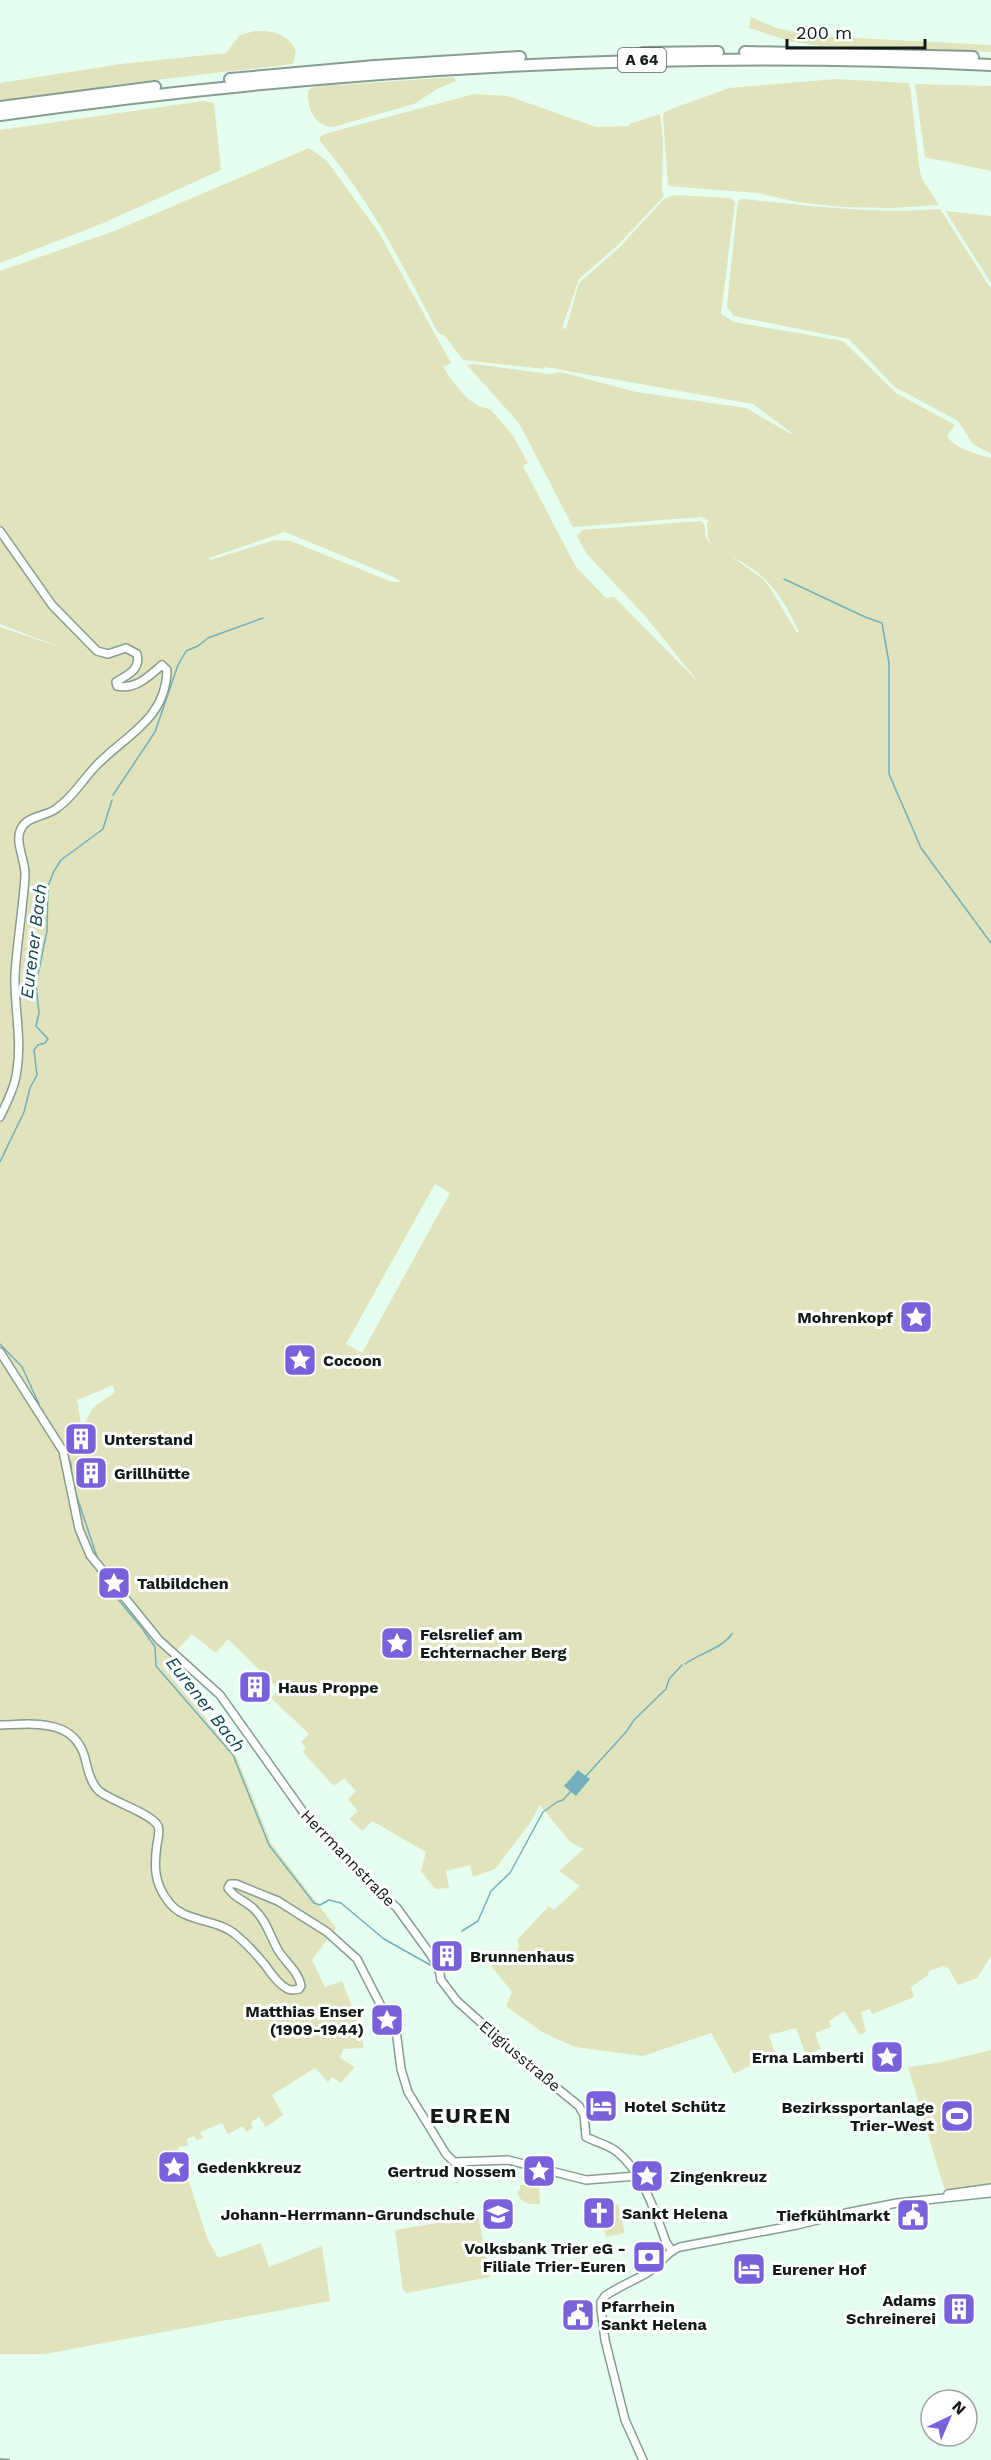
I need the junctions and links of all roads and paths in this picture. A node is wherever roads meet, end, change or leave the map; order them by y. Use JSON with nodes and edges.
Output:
{"nodes":[{"id":1,"x":991,"y":58,"type":"edge"},
{"id":2,"x":991,"y":65,"type":"edge"},
{"id":3,"x":0,"y":107,"type":"edge"},
{"id":4,"x":0,"y":115,"type":"edge"},
{"id":5,"x":0,"y":531,"type":"edge"},
{"id":6,"x":0,"y":1117,"type":"edge"},
{"id":7,"x":0,"y":1352,"type":"edge"},
{"id":8,"x":0,"y":1725,"type":"edge"},
{"id":9,"x":441,"y":1980,"type":"joint"},
{"id":10,"x":637,"y":2176,"type":"junction"},
{"id":11,"x":991,"y":2188,"type":"edge"},
{"id":12,"x":991,"y":2193,"type":"edge"},
{"id":13,"x":922,"y":2200,"type":"junction"},
{"id":14,"x":672,"y":2251,"type":"junction"},
{"id":15,"x":643,"y":2460,"type":"edge"}],
"edges":[{"from":1,"to":3,"type":"highway","number":"A 64"},
{"from":2,"to":4,"type":"highway","number":"A 64"},
{"from":5,"to":6,"type":"street"},
{"from":7,"to":9,"type":"street","name":"Herrmannstraße"},
{"from":8,"to":10,"type":"street"},
{"from":9,"to":10,"type":"street","name":"Eligiusstraße"},
{"from":10,"to":14,"type":"street"},
{"from":11,"to":13,"type":"street"},
{"from":12,"to":13,"type":"street"},
{"from":13,"to":14,"type":"street"},
{"from":14,"to":15,"type":"street"}]}
